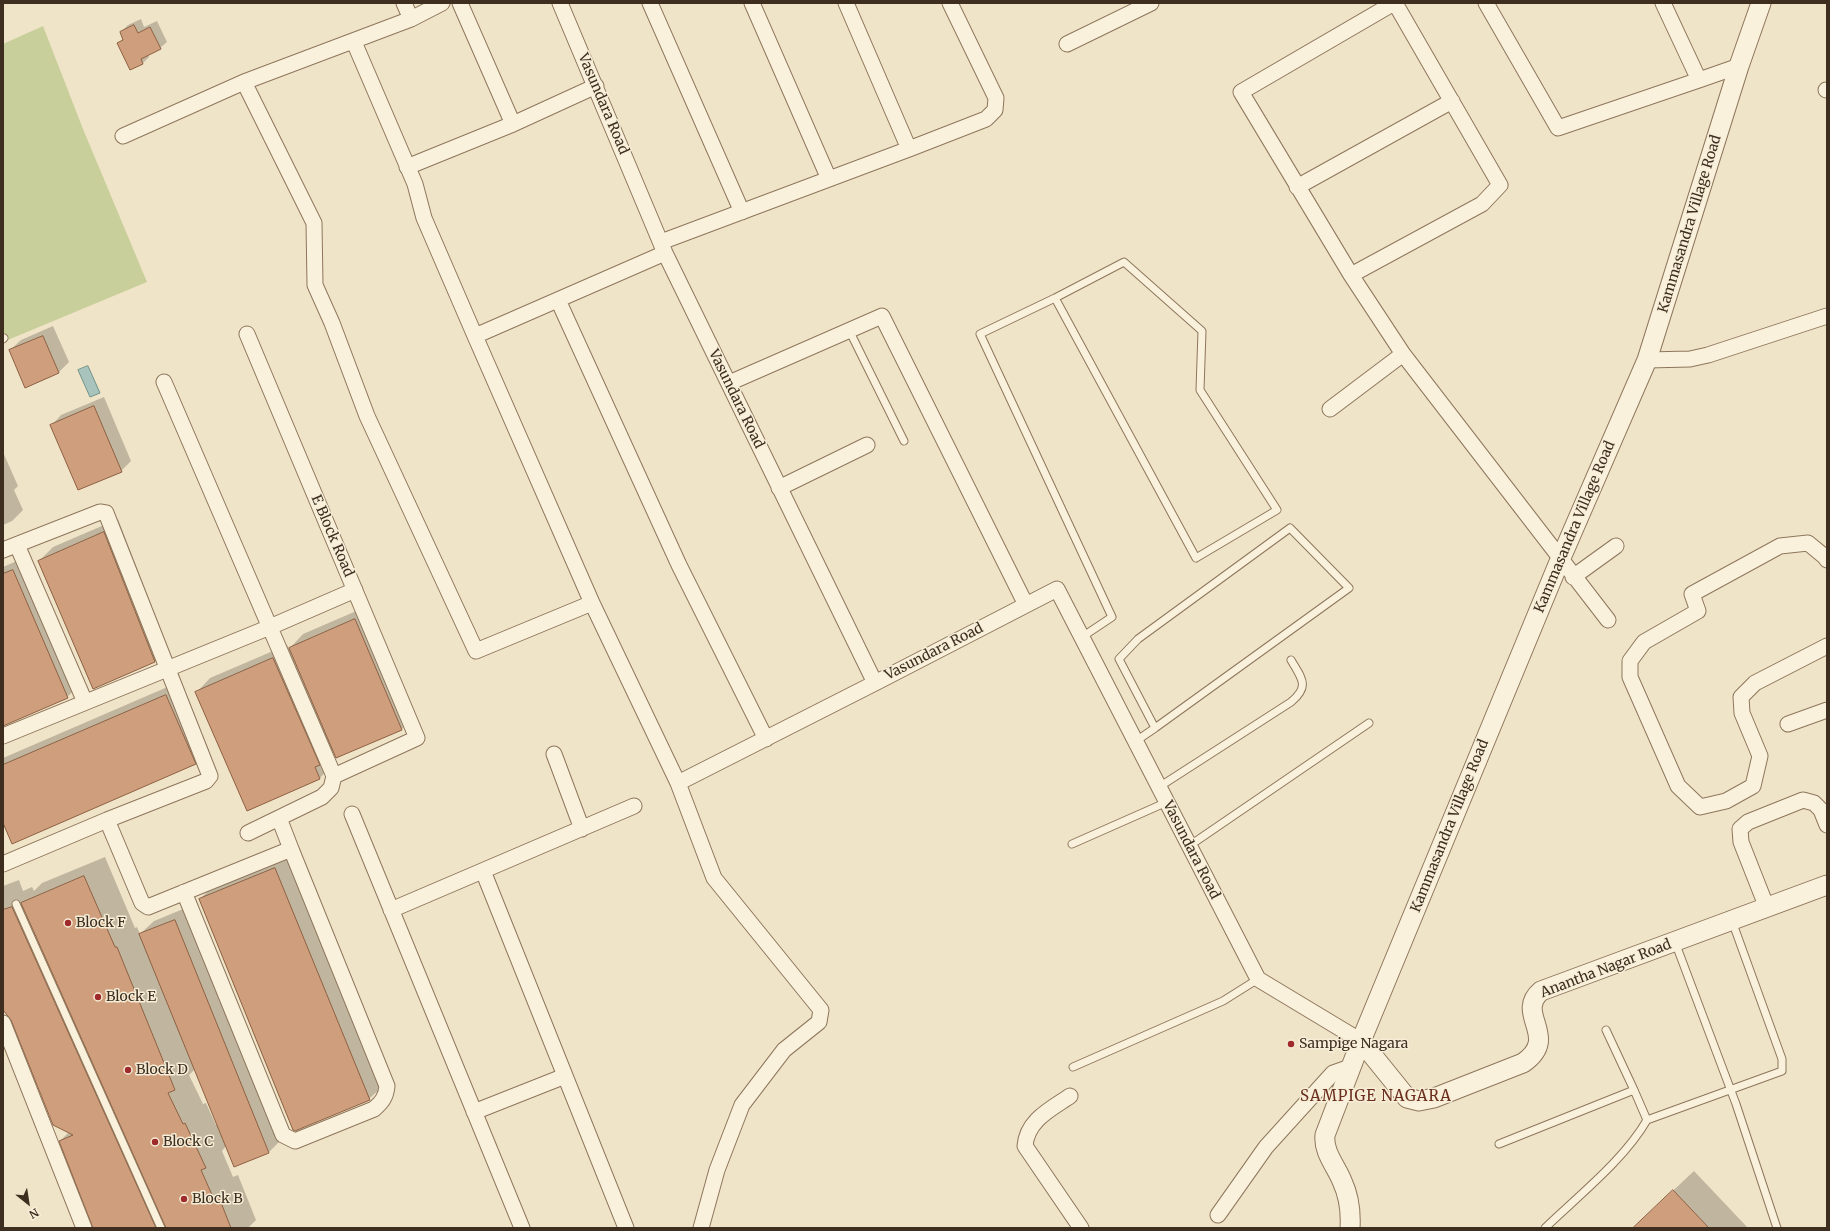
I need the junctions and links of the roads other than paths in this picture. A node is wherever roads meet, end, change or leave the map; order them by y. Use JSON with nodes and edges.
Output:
{"nodes":[{"id":1,"x":404,"y":3,"type":"edge"},
{"id":2,"x":442,"y":3,"type":"edge"},
{"id":3,"x":460,"y":3,"type":"edge"},
{"id":4,"x":560,"y":3,"type":"edge"},
{"id":5,"x":650,"y":3,"type":"edge"},
{"id":6,"x":752,"y":3,"type":"edge"},
{"id":7,"x":846,"y":3,"type":"edge"},
{"id":8,"x":950,"y":3,"type":"edge"},
{"id":9,"x":1151,"y":3,"type":"edge"},
{"id":10,"x":1394,"y":3,"type":"edge"},
{"id":11,"x":1486,"y":3,"type":"edge"},
{"id":12,"x":1663,"y":3,"type":"edge"},
{"id":13,"x":1761,"y":3,"type":"edge"},
{"id":14,"x":411,"y":19,"type":"junction"},
{"id":15,"x":354,"y":42,"type":"junction"},
{"id":16,"x":1067,"y":44,"type":"dead end"},
{"id":17,"x":1740,"y":66,"type":"junction"},
{"id":18,"x":1699,"y":80,"type":"junction"},
{"id":19,"x":244,"y":82,"type":"junction"},
{"id":20,"x":596,"y":86,"type":"junction"},
{"id":21,"x":1452,"y":101,"type":"junction"},
{"id":22,"x":513,"y":124,"type":"junction"},
{"id":23,"x":123,"y":136,"type":"dead end"},
{"id":24,"x":909,"y":149,"type":"junction"},
{"id":25,"x":407,"y":167,"type":"junction"},
{"id":26,"x":829,"y":179,"type":"junction"},
{"id":27,"x":1297,"y":186,"type":"junction"},
{"id":28,"x":742,"y":212,"type":"junction"},
{"id":29,"x":663,"y":247,"type":"junction"},
{"id":30,"x":1351,"y":276,"type":"junction"},
{"id":31,"x":1055,"y":298,"type":"junction"},
{"id":32,"x":558,"y":300,"type":"junction"},
{"id":33,"x":1827,"y":316,"type":"edge"},
{"id":34,"x":849,"y":330,"type":"junction"},
{"id":35,"x":247,"y":334,"type":"dead end"},
{"id":36,"x":475,"y":336,"type":"junction"},
{"id":37,"x":1403,"y":354,"type":"junction"},
{"id":38,"x":1647,"y":360,"type":"junction"},
{"id":39,"x":164,"y":382,"type":"dead end"},
{"id":40,"x":729,"y":383,"type":"junction"},
{"id":41,"x":1330,"y":409,"type":"dead end"},
{"id":42,"x":904,"y":441,"type":"dead end"},
{"id":43,"x":867,"y":445,"type":"dead end"},
{"id":44,"x":779,"y":488,"type":"junction"},
{"id":45,"x":17,"y":545,"type":"junction"},
{"id":46,"x":1616,"y":546,"type":"dead end"},
{"id":47,"x":3,"y":550,"type":"edge"},
{"id":48,"x":1560,"y":559,"type":"junction"},
{"id":49,"x":1827,"y":560,"type":"edge"},
{"id":50,"x":1573,"y":577,"type":"junction"},
{"id":51,"x":355,"y":590,"type":"junction"},
{"id":52,"x":592,"y":603,"type":"junction"},
{"id":53,"x":1026,"y":605,"type":"junction"},
{"id":54,"x":1608,"y":620,"type":"dead end"},
{"id":55,"x":270,"y":627,"type":"junction"},
{"id":56,"x":1082,"y":637,"type":"junction"},
{"id":57,"x":1827,"y":646,"type":"edge"},
{"id":58,"x":1292,"y":660,"type":"dead end"},
{"id":59,"x":168,"y":668,"type":"junction"},
{"id":60,"x":875,"y":683,"type":"junction"},
{"id":61,"x":85,"y":702,"type":"junction"},
{"id":62,"x":1827,"y":710,"type":"edge"},
{"id":63,"x":1369,"y":723,"type":"dead end"},
{"id":64,"x":1788,"y":724,"type":"dead end"},
{"id":65,"x":1155,"y":728,"type":"junction"},
{"id":66,"x":3,"y":736,"type":"edge"},
{"id":67,"x":766,"y":739,"type":"junction"},
{"id":68,"x":1136,"y":741,"type":"junction"},
{"id":69,"x":554,"y":754,"type":"dead end"},
{"id":70,"x":334,"y":776,"type":"junction"},
{"id":71,"x":678,"y":783,"type":"junction"},
{"id":72,"x":1159,"y":787,"type":"junction"},
{"id":73,"x":1167,"y":802,"type":"junction"},
{"id":74,"x":634,"y":806,"type":"dead end"},
{"id":75,"x":352,"y":814,"type":"dead end"},
{"id":76,"x":279,"y":818,"type":"junction"},
{"id":77,"x":107,"y":820,"type":"junction"},
{"id":78,"x":1827,"y":825,"type":"edge"},
{"id":79,"x":582,"y":829,"type":"junction"},
{"id":80,"x":248,"y":833,"type":"dead end"},
{"id":81,"x":1072,"y":844,"type":"dead end"},
{"id":82,"x":1189,"y":846,"type":"junction"},
{"id":83,"x":291,"y":849,"type":"junction"},
{"id":84,"x":3,"y":864,"type":"edge"},
{"id":85,"x":483,"y":871,"type":"junction"},
{"id":86,"x":1827,"y":886,"type":"edge"},
{"id":87,"x":184,"y":892,"type":"junction"},
{"id":88,"x":16,"y":904,"type":"dead end"},
{"id":89,"x":1767,"y":908,"type":"junction"},
{"id":90,"x":391,"y":910,"type":"junction"},
{"id":91,"x":1732,"y":921,"type":"junction"},
{"id":92,"x":1675,"y":942,"type":"junction"},
{"id":93,"x":1258,"y":979,"type":"junction"},
{"id":94,"x":3,"y":1023,"type":"edge"},
{"id":95,"x":1606,"y":1030,"type":"dead end"},
{"id":96,"x":1361,"y":1041,"type":"junction"},
{"id":97,"x":1073,"y":1067,"type":"dead end"},
{"id":98,"x":1350,"y":1067,"type":"junction"},
{"id":99,"x":565,"y":1076,"type":"junction"},
{"id":100,"x":1634,"y":1090,"type":"junction"},
{"id":101,"x":1730,"y":1090,"type":"junction"},
{"id":102,"x":1070,"y":1096,"type":"dead end"},
{"id":103,"x":474,"y":1112,"type":"junction"},
{"id":104,"x":1647,"y":1120,"type":"junction"},
{"id":105,"x":1499,"y":1144,"type":"dead end"},
{"id":106,"x":1218,"y":1215,"type":"dead end"},
{"id":107,"x":84,"y":1228,"type":"edge"},
{"id":108,"x":161,"y":1228,"type":"edge"},
{"id":109,"x":522,"y":1228,"type":"edge"},
{"id":110,"x":626,"y":1228,"type":"edge"},
{"id":111,"x":700,"y":1228,"type":"edge"},
{"id":112,"x":1081,"y":1228,"type":"edge"},
{"id":113,"x":1350,"y":1228,"type":"edge"},
{"id":114,"x":1545,"y":1228,"type":"edge"},
{"id":115,"x":1777,"y":1228,"type":"edge"}],
"edges":[{"from":1,"to":14,"type":"street"},
{"from":2,"to":14,"type":"street"},
{"from":3,"to":22,"type":"street"},
{"from":4,"to":20,"type":"street","name":"Vasundara Road"},
{"from":5,"to":28,"type":"street"},
{"from":6,"to":26,"type":"street"},
{"from":7,"to":24,"type":"street"},
{"from":8,"to":24,"type":"street"},
{"from":9,"to":16,"type":"street"},
{"from":10,"to":21,"type":"street"},
{"from":10,"to":27,"type":"street"},
{"from":11,"to":18,"type":"street"},
{"from":12,"to":18,"type":"street"},
{"from":13,"to":17,"type":"street","name":"Kammasandra Village Road"},
{"from":14,"to":15,"type":"street"},
{"from":15,"to":19,"type":"street"},
{"from":15,"to":25,"type":"street"},
{"from":17,"to":18,"type":"street"},
{"from":17,"to":38,"type":"street","name":"Kammasandra Village Road"},
{"from":19,"to":23,"type":"street"},
{"from":19,"to":52,"type":"street"},
{"from":20,"to":22,"type":"street"},
{"from":20,"to":29,"type":"street","name":"Vasundara Road"},
{"from":21,"to":27,"type":"street"},
{"from":21,"to":30,"type":"street"},
{"from":22,"to":25,"type":"street"},
{"from":24,"to":26,"type":"street"},
{"from":25,"to":36,"type":"street"},
{"from":26,"to":28,"type":"street"},
{"from":27,"to":30,"type":"street"},
{"from":28,"to":29,"type":"street"},
{"from":29,"to":32,"type":"street"},
{"from":29,"to":40,"type":"street","name":"Vasundara Road"},
{"from":30,"to":37,"type":"street"},
{"from":31,"to":31,"type":"lane"},
{"from":31,"to":56,"type":"lane"},
{"from":32,"to":36,"type":"street"},
{"from":32,"to":67,"type":"street"},
{"from":33,"to":38,"type":"street"},
{"from":34,"to":40,"type":"street"},
{"from":34,"to":42,"type":"lane"},
{"from":34,"to":53,"type":"street"},
{"from":35,"to":51,"type":"street","name":"E Block Road"},
{"from":36,"to":52,"type":"street"},
{"from":37,"to":41,"type":"street"},
{"from":37,"to":48,"type":"street"},
{"from":38,"to":48,"type":"street","name":"Kammasandra Village Road"},
{"from":39,"to":55,"type":"street"},
{"from":40,"to":44,"type":"street","name":"Vasundara Road"},
{"from":43,"to":44,"type":"street"},
{"from":44,"to":60,"type":"street","name":"Vasundara Road"},
{"from":45,"to":47,"type":"street"},
{"from":45,"to":59,"type":"street"},
{"from":45,"to":61,"type":"street"},
{"from":46,"to":50,"type":"street"},
{"from":48,"to":50,"type":"street"},
{"from":48,"to":96,"type":"street","name":"Kammasandra Village Road"},
{"from":49,"to":57,"type":"street"},
{"from":50,"to":54,"type":"street"},
{"from":51,"to":55,"type":"street"},
{"from":51,"to":70,"type":"street","name":"E Block Road"},
{"from":52,"to":71,"type":"street"},
{"from":53,"to":56,"type":"street","name":"Vasundara Road"},
{"from":53,"to":60,"type":"street","name":"Vasundara Road"},
{"from":55,"to":59,"type":"street"},
{"from":55,"to":70,"type":"street"},
{"from":56,"to":68,"type":"street","name":"Vasundara Road"},
{"from":58,"to":72,"type":"lane"},
{"from":59,"to":61,"type":"street"},
{"from":59,"to":77,"type":"street"},
{"from":60,"to":67,"type":"street"},
{"from":61,"to":66,"type":"street"},
{"from":62,"to":64,"type":"street"},
{"from":63,"to":82,"type":"lane"},
{"from":65,"to":65,"type":"lane"},
{"from":65,"to":68,"type":"lane"},
{"from":67,"to":71,"type":"street"},
{"from":68,"to":72,"type":"street","name":"Vasundara Road"},
{"from":69,"to":79,"type":"street"},
{"from":70,"to":76,"type":"street"},
{"from":71,"to":111,"type":"street"},
{"from":72,"to":73,"type":"street","name":"Vasundara Road"},
{"from":73,"to":81,"type":"lane"},
{"from":73,"to":82,"type":"street","name":"Vasundara Road"},
{"from":74,"to":79,"type":"street"},
{"from":75,"to":90,"type":"street"},
{"from":76,"to":80,"type":"street"},
{"from":76,"to":83,"type":"street"},
{"from":77,"to":84,"type":"street"},
{"from":77,"to":87,"type":"street"},
{"from":78,"to":89,"type":"street"},
{"from":79,"to":85,"type":"street"},
{"from":82,"to":93,"type":"street","name":"Vasundara Road"},
{"from":83,"to":87,"type":"street"},
{"from":83,"to":87,"type":"street"},
{"from":85,"to":90,"type":"street"},
{"from":85,"to":99,"type":"street"},
{"from":86,"to":89,"type":"street","name":"Anantha Nagar Road"},
{"from":88,"to":108,"type":"lane"},
{"from":89,"to":91,"type":"street","name":"Anantha Nagar Road"},
{"from":90,"to":103,"type":"street"},
{"from":91,"to":92,"type":"street","name":"Anantha Nagar Road"},
{"from":91,"to":101,"type":"lane"},
{"from":92,"to":96,"type":"street","name":"Anantha Nagar Road"},
{"from":92,"to":101,"type":"lane"},
{"from":93,"to":96,"type":"street"},
{"from":93,"to":97,"type":"lane"},
{"from":94,"to":107,"type":"street"},
{"from":95,"to":100,"type":"lane"},
{"from":96,"to":98,"type":"street"},
{"from":98,"to":106,"type":"street"},
{"from":98,"to":113,"type":"street"},
{"from":99,"to":103,"type":"street"},
{"from":99,"to":110,"type":"street"},
{"from":100,"to":104,"type":"lane"},
{"from":100,"to":105,"type":"lane"},
{"from":101,"to":104,"type":"lane"},
{"from":101,"to":115,"type":"lane"},
{"from":102,"to":112,"type":"street"},
{"from":103,"to":109,"type":"street"},
{"from":104,"to":114,"type":"lane"}]}
